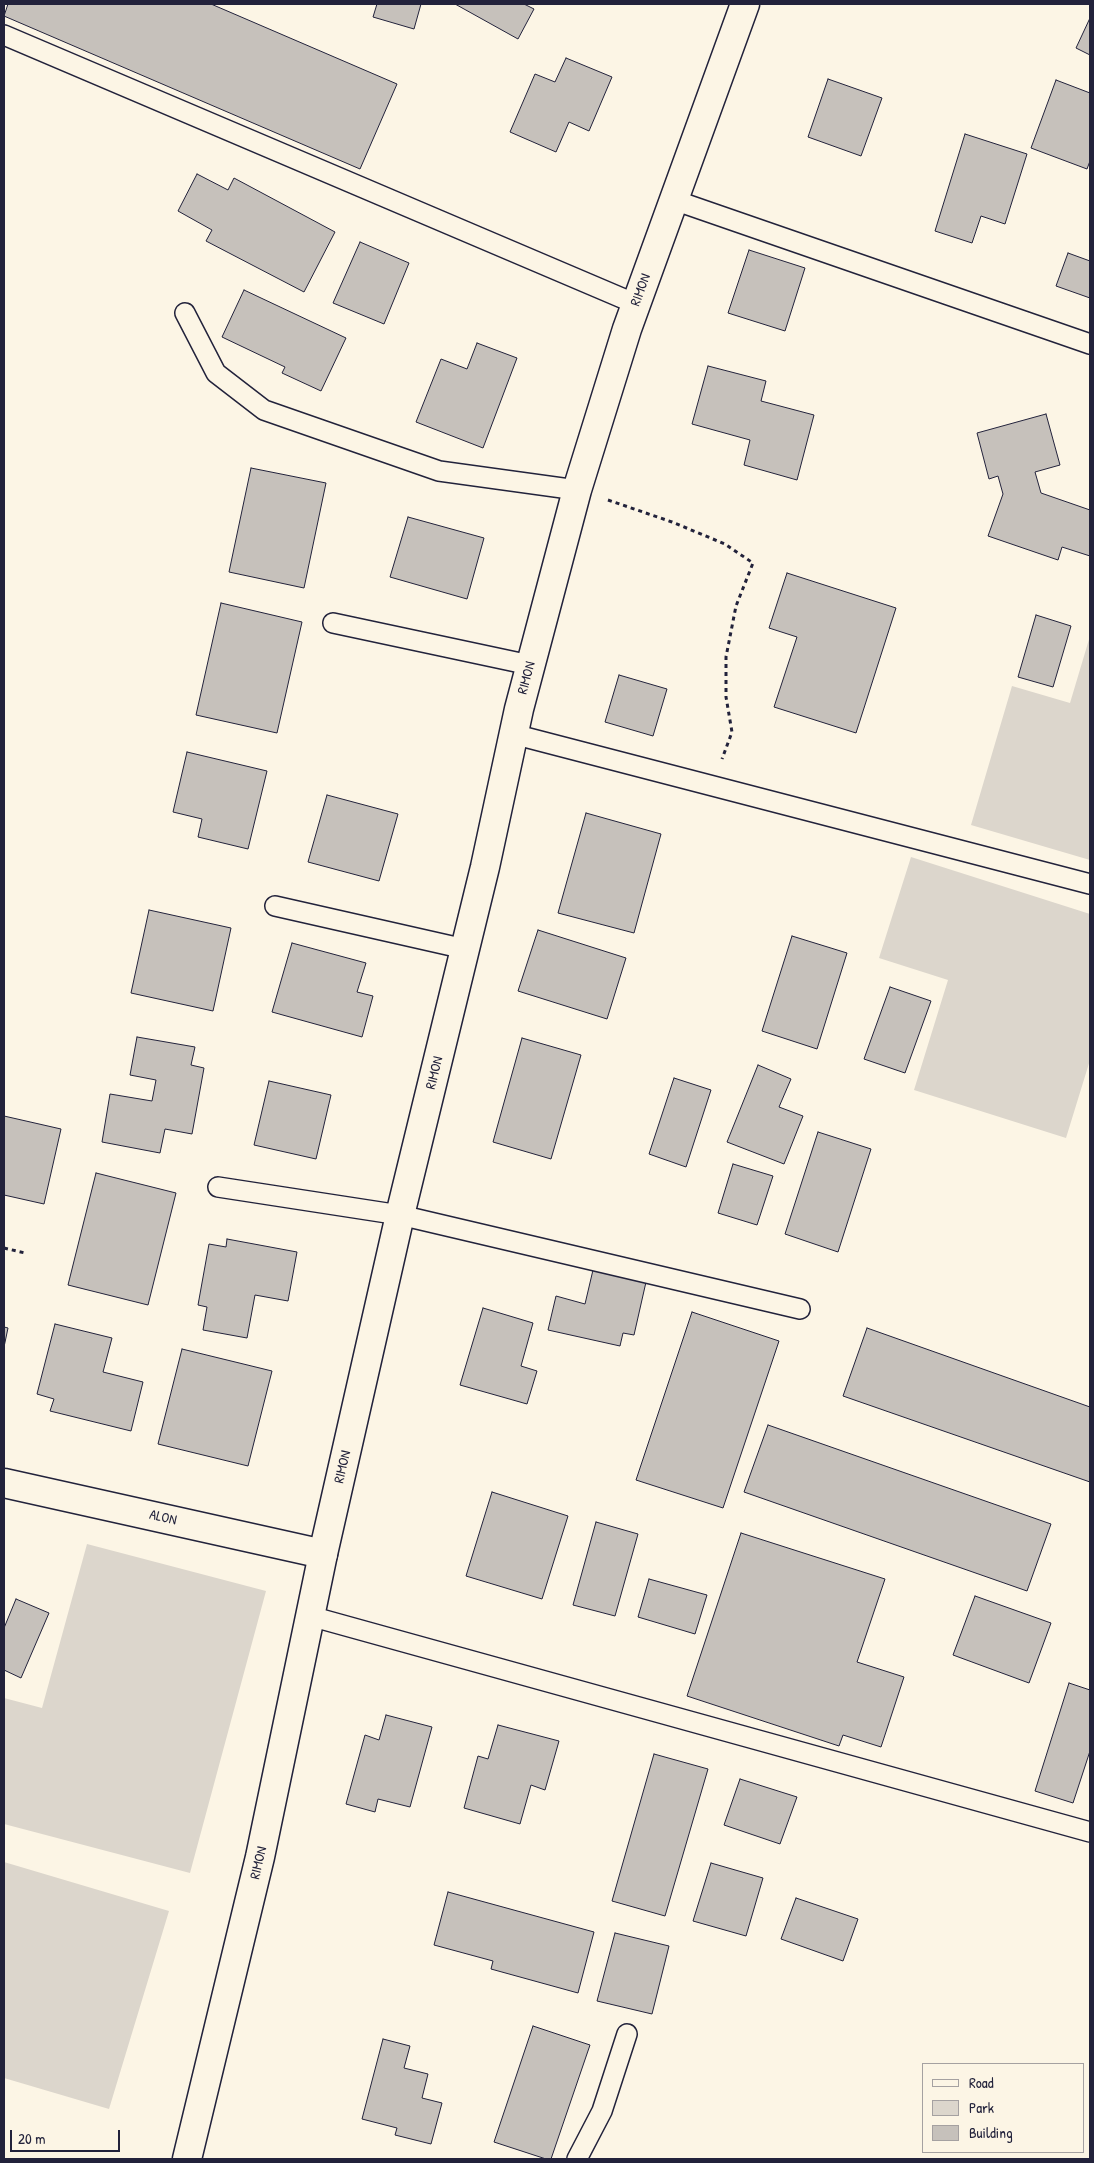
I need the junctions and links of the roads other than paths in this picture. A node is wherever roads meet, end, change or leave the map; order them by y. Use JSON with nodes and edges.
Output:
{"nodes":[{"id":1,"x":745,"y":4,"type":"edge"},
{"id":2,"x":4,"y":35,"type":"edge"},
{"id":3,"x":674,"y":200,"type":"junction"},
{"id":4,"x":636,"y":304,"type":"junction"},
{"id":5,"x":185,"y":313,"type":"dead end"},
{"id":6,"x":1090,"y":344,"type":"edge"},
{"id":7,"x":577,"y":490,"type":"junction"},
{"id":8,"x":333,"y":623,"type":"dead end"},
{"id":9,"x":530,"y":665,"type":"junction"},
{"id":10,"x":514,"y":734,"type":"junction"},
{"id":11,"x":1090,"y":884,"type":"edge"},
{"id":12,"x":275,"y":906,"type":"dead end"},
{"id":13,"x":465,"y":949,"type":"junction"},
{"id":14,"x":218,"y":1187,"type":"dead end"},
{"id":15,"x":400,"y":1215,"type":"junction"},
{"id":16,"x":800,"y":1309,"type":"dead end"},
{"id":17,"x":4,"y":1483,"type":"edge"},
{"id":18,"x":323,"y":1554,"type":"junction"},
{"id":19,"x":310,"y":1616,"type":"junction"},
{"id":20,"x":1090,"y":1832,"type":"edge"},
{"id":21,"x":627,"y":2034,"type":"dead end"},
{"id":22,"x":187,"y":2159,"type":"edge"},
{"id":23,"x":577,"y":2159,"type":"edge"}],
"edges":[{"from":1,"to":3,"type":"street","name":"RIMON"},
{"from":2,"to":4,"type":"lane"},
{"from":3,"to":4,"type":"street","name":"RIMON"},
{"from":3,"to":6,"type":"lane"},
{"from":4,"to":7,"type":"street","name":"RIMON"},
{"from":5,"to":7,"type":"lane"},
{"from":7,"to":9,"type":"street","name":"RIMON"},
{"from":8,"to":9,"type":"lane"},
{"from":9,"to":10,"type":"street","name":"RIMON"},
{"from":10,"to":11,"type":"lane"},
{"from":10,"to":13,"type":"street","name":"RIMON"},
{"from":12,"to":13,"type":"lane"},
{"from":13,"to":15,"type":"street","name":"RIMON"},
{"from":14,"to":15,"type":"lane"},
{"from":15,"to":16,"type":"lane"},
{"from":15,"to":18,"type":"street","name":"RIMON"},
{"from":17,"to":18,"type":"street","name":"ALON"},
{"from":18,"to":19,"type":"street","name":"RIMON"},
{"from":19,"to":20,"type":"lane"},
{"from":19,"to":22,"type":"street","name":"RIMON"},
{"from":21,"to":23,"type":"lane"}]}
